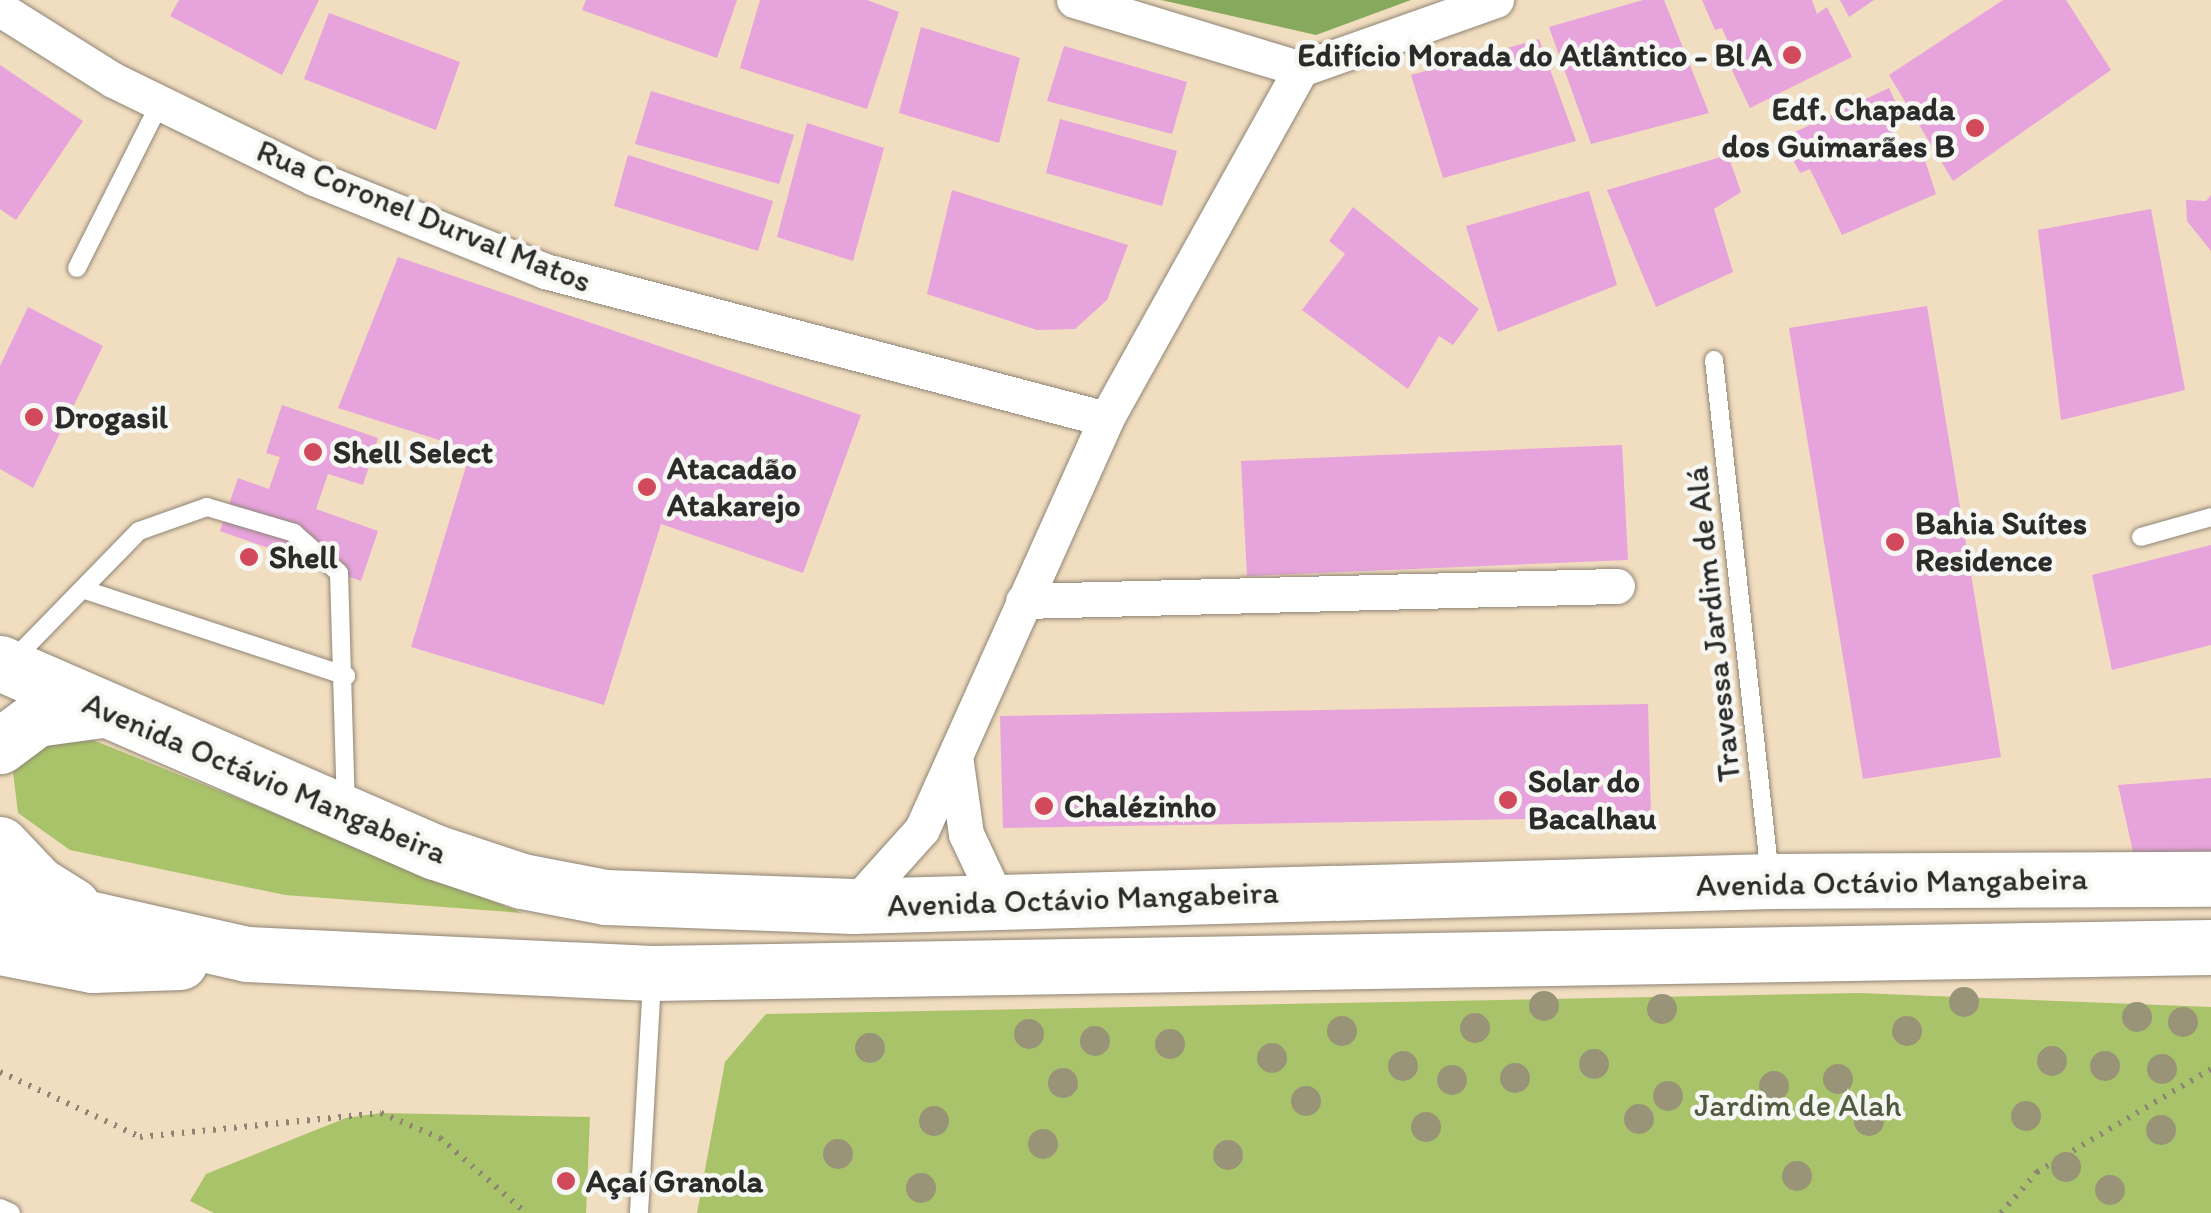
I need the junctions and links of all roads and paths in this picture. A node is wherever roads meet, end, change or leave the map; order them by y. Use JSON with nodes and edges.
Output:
{"nodes":[{"id":1,"x":1074,"y":0,"type":"edge"},
{"id":2,"x":1496,"y":0,"type":"edge"},
{"id":3,"x":0,"y":9,"type":"edge"},
{"id":4,"x":1301,"y":69,"type":"junction"},
{"id":5,"x":160,"y":103,"type":"junction"},
{"id":6,"x":77,"y":268,"type":"dead end"},
{"id":7,"x":1714,"y":360,"type":"dead end"},
{"id":8,"x":1106,"y":419,"type":"junction"},
{"id":9,"x":2211,"y":517,"type":"edge"},
{"id":10,"x":2140,"y":537,"type":"dead end"},
{"id":11,"x":1617,"y":586,"type":"dead end"},
{"id":12,"x":85,"y":590,"type":"junction"},
{"id":13,"x":1023,"y":601,"type":"junction"},
{"id":14,"x":4,"y":665,"type":"edge"},
{"id":15,"x":346,"y":676,"type":"junction"},
{"id":16,"x":102,"y":710,"type":"junction"},
{"id":17,"x":0,"y":746,"type":"edge"},
{"id":18,"x":955,"y":758,"type":"junction"},
{"id":19,"x":346,"y":814,"type":"junction"},
{"id":20,"x":0,"y":844,"type":"edge"},
{"id":21,"x":2211,"y":879,"type":"edge"},
{"id":22,"x":1771,"y":882,"type":"junction"},
{"id":23,"x":0,"y":898,"type":"edge"},
{"id":24,"x":997,"y":900,"type":"junction"},
{"id":25,"x":853,"y":906,"type":"junction"},
{"id":26,"x":134,"y":931,"type":"junction"},
{"id":27,"x":0,"y":947,"type":"edge"},
{"id":28,"x":2211,"y":947,"type":"edge"},
{"id":29,"x":247,"y":954,"type":"junction"},
{"id":30,"x":652,"y":973,"type":"junction"},
{"id":31,"x":2211,"y":1069,"type":"edge"},
{"id":32,"x":0,"y":1072,"type":"edge"},
{"id":33,"x":0,"y":1208,"type":"edge"},
{"id":34,"x":11,"y":1213,"type":"edge"},
{"id":35,"x":526,"y":1213,"type":"edge"},
{"id":36,"x":639,"y":1213,"type":"edge"},
{"id":37,"x":2000,"y":1213,"type":"edge"}],
"edges":[{"from":1,"to":4,"type":"street"},
{"from":2,"to":4,"type":"street"},
{"from":3,"to":5,"type":"street","name":"Rua Coronel Durval Matos"},
{"from":4,"to":8,"type":"street"},
{"from":5,"to":6,"type":"lane"},
{"from":5,"to":8,"type":"street","name":"Rua Coronel Durval Matos"},
{"from":7,"to":22,"type":"lane","name":"Travessa Jardim de Alá"},
{"from":8,"to":13,"type":"street"},
{"from":9,"to":10,"type":"lane"},
{"from":11,"to":13,"type":"street"},
{"from":12,"to":14,"type":"lane"},
{"from":12,"to":15,"type":"lane"},
{"from":12,"to":15,"type":"lane"},
{"from":13,"to":18,"type":"street"},
{"from":14,"to":16,"type":"main road","name":"Avenida Octávio Mangabeira"},
{"from":15,"to":19,"type":"lane"},
{"from":16,"to":17,"type":"main road"},
{"from":16,"to":19,"type":"main road","name":"Avenida Octávio Mangabeira"},
{"from":18,"to":24,"type":"street"},
{"from":18,"to":25,"type":"street"},
{"from":19,"to":25,"type":"main road","name":"Avenida Octávio Mangabeira"},
{"from":20,"to":26,"type":"main road"},
{"from":21,"to":22,"type":"main road","name":"Avenida Octávio Mangabeira"},
{"from":22,"to":24,"type":"main road","name":"Avenida Octávio Mangabeira"},
{"from":23,"to":26,"type":"main road","name":"Avenida Octávio Mangabeira"},
{"from":24,"to":25,"type":"main road","name":"Avenida Octávio Mangabeira"},
{"from":26,"to":29,"type":"main road","name":"Avenida Octávio Mangabeira"},
{"from":27,"to":29,"type":"main road"},
{"from":28,"to":30,"type":"main road","name":"Avenida Octávio Mangabeira"},
{"from":29,"to":30,"type":"main road","name":"Avenida Octávio Mangabeira"},
{"from":30,"to":36,"type":"lane"},
{"from":31,"to":37,"type":"path"},
{"from":32,"to":35,"type":"path"},
{"from":33,"to":34,"type":"lane"}]}
